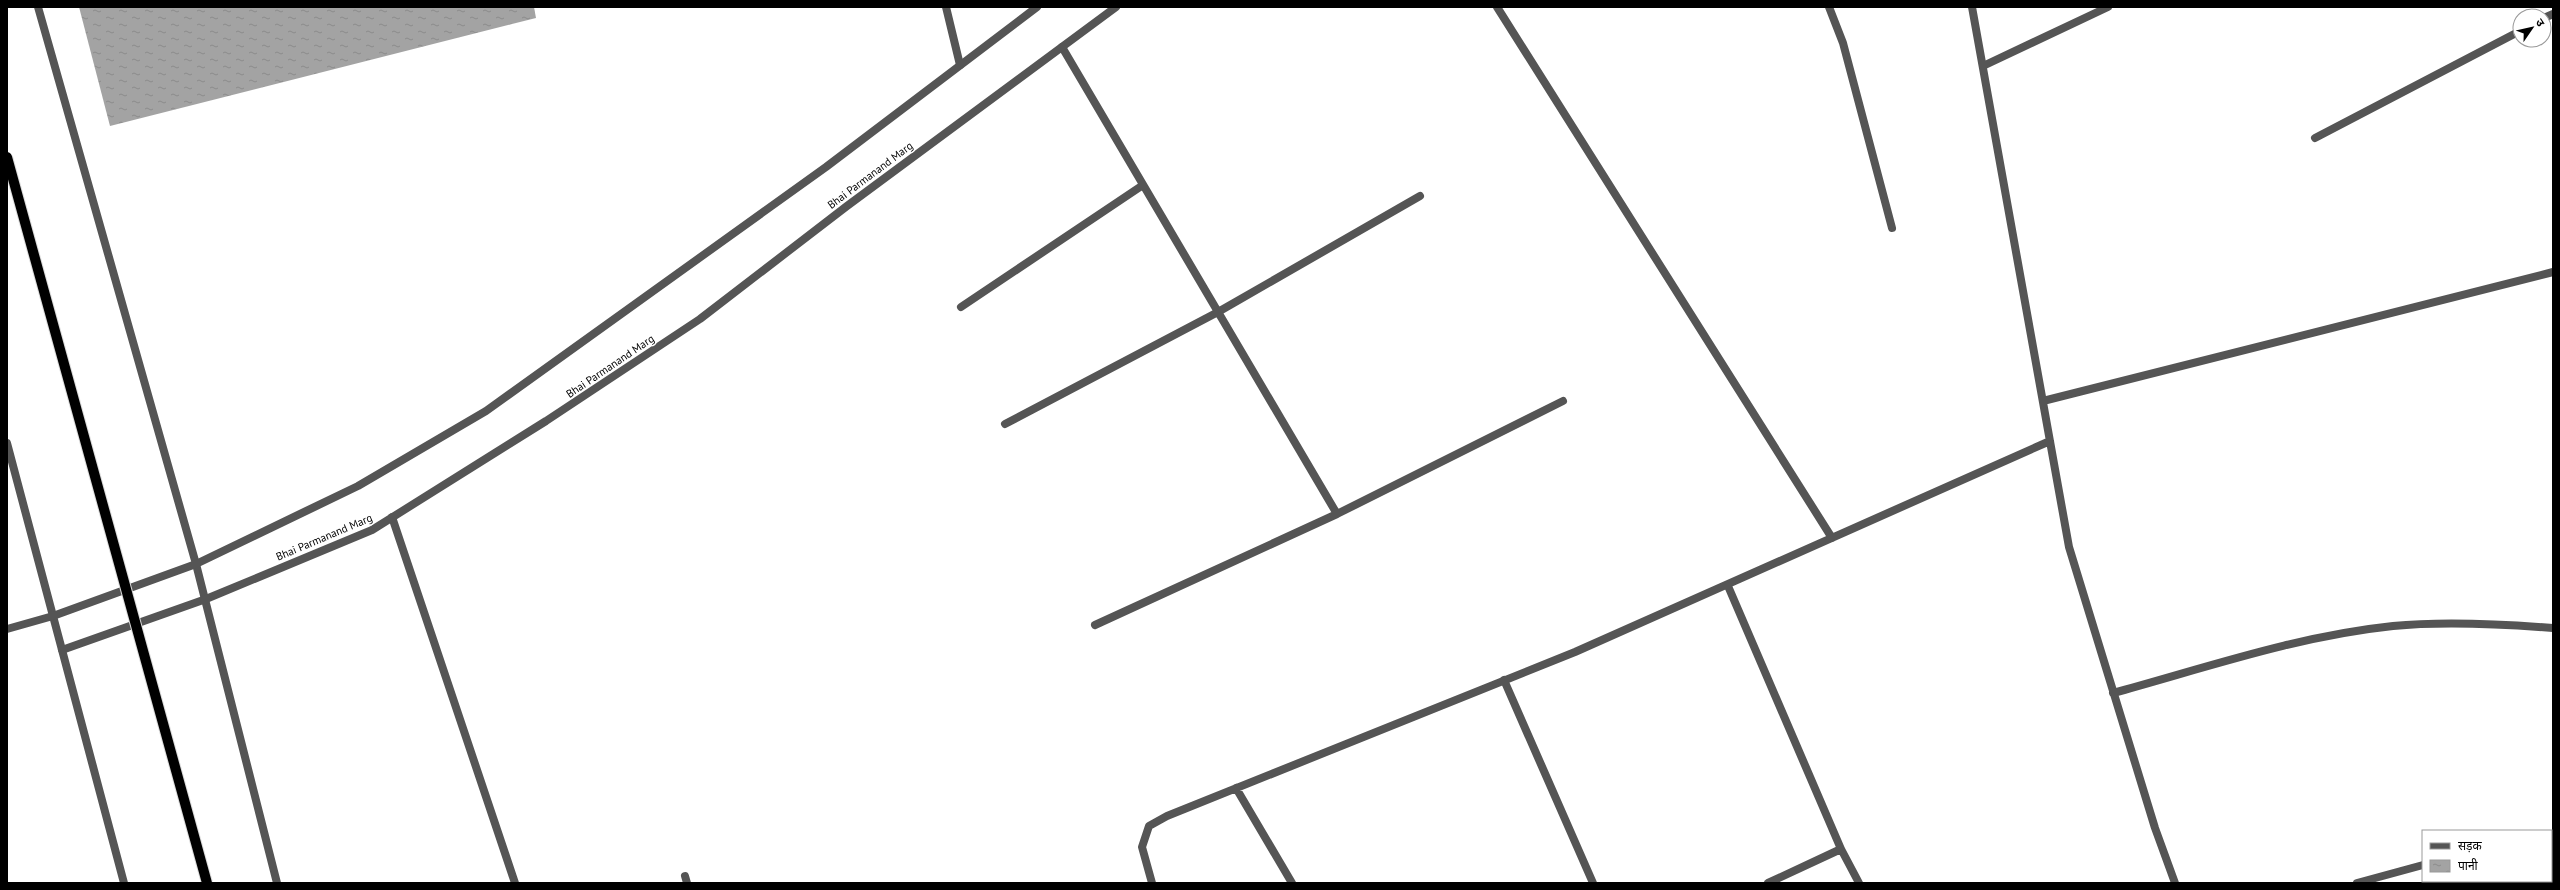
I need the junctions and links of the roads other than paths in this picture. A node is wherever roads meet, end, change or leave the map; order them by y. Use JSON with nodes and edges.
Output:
{"nodes":[{"id":1,"x":38,"y":7,"type":"edge"},
{"id":2,"x":946,"y":7,"type":"edge"},
{"id":3,"x":1037,"y":7,"type":"edge"},
{"id":4,"x":1116,"y":7,"type":"edge"},
{"id":5,"x":1497,"y":7,"type":"edge"},
{"id":6,"x":1829,"y":7,"type":"edge"},
{"id":7,"x":1972,"y":7,"type":"edge"},
{"id":8,"x":2108,"y":7,"type":"edge"},
{"id":9,"x":2512,"y":35,"type":"edge"},
{"id":10,"x":1062,"y":47,"type":"junction"},
{"id":11,"x":960,"y":65,"type":"junction"},
{"id":12,"x":1983,"y":66,"type":"junction"},
{"id":13,"x":2315,"y":138,"type":"dead end"},
{"id":14,"x":7,"y":157,"type":"edge"},
{"id":15,"x":1143,"y":185,"type":"junction"},
{"id":16,"x":1420,"y":196,"type":"dead end"},
{"id":17,"x":1892,"y":228,"type":"dead end"},
{"id":18,"x":2553,"y":272,"type":"edge"},
{"id":19,"x":961,"y":307,"type":"dead end"},
{"id":20,"x":1218,"y":312,"type":"junction"},
{"id":21,"x":1563,"y":401,"type":"dead end"},
{"id":22,"x":2043,"y":401,"type":"junction"},
{"id":23,"x":1005,"y":424,"type":"dead end"},
{"id":24,"x":2050,"y":441,"type":"junction"},
{"id":25,"x":7,"y":443,"type":"edge"},
{"id":26,"x":1337,"y":514,"type":"junction"},
{"id":27,"x":392,"y":518,"type":"junction"},
{"id":28,"x":1832,"y":538,"type":"junction"},
{"id":29,"x":196,"y":564,"type":"junction"},
{"id":30,"x":1728,"y":586,"type":"junction"},
{"id":31,"x":206,"y":599,"type":"junction"},
{"id":32,"x":54,"y":616,"type":"junction"},
{"id":33,"x":1096,"y":625,"type":"dead end"},
{"id":34,"x":2553,"y":628,"type":"edge"},
{"id":35,"x":7,"y":629,"type":"edge"},
{"id":36,"x":62,"y":650,"type":"junction"},
{"id":37,"x":1504,"y":680,"type":"junction"},
{"id":38,"x":2113,"y":693,"type":"junction"},
{"id":39,"x":1236,"y":788,"type":"junction"},
{"id":40,"x":1841,"y":849,"type":"junction"},
{"id":41,"x":2422,"y":865,"type":"edge"},
{"id":42,"x":124,"y":883,"type":"edge"},
{"id":43,"x":207,"y":883,"type":"edge"},
{"id":44,"x":278,"y":883,"type":"edge"},
{"id":45,"x":514,"y":883,"type":"edge"},
{"id":46,"x":1152,"y":883,"type":"edge"},
{"id":47,"x":1292,"y":883,"type":"edge"},
{"id":48,"x":1593,"y":883,"type":"edge"},
{"id":49,"x":1768,"y":883,"type":"edge"},
{"id":50,"x":1859,"y":883,"type":"edge"},
{"id":51,"x":2175,"y":883,"type":"edge"},
{"id":52,"x":2357,"y":883,"type":"edge"}],
"edges":[{"from":1,"to":29,"type":"street"},
{"from":2,"to":11,"type":"street"},
{"from":3,"to":11,"type":"street"},
{"from":4,"to":10,"type":"street","name":"Bhai Parmanand Marg"},
{"from":5,"to":28,"type":"street"},
{"from":6,"to":17,"type":"street"},
{"from":7,"to":12,"type":"street"},
{"from":8,"to":12,"type":"street"},
{"from":9,"to":13,"type":"street"},
{"from":10,"to":15,"type":"street"},
{"from":10,"to":27,"type":"street","name":"Bhai Parmanand Marg"},
{"from":11,"to":29,"type":"street"},
{"from":12,"to":22,"type":"street"},
{"from":14,"to":43,"type":"main road","bridge":true},
{"from":15,"to":19,"type":"street"},
{"from":15,"to":20,"type":"street"},
{"from":16,"to":20,"type":"street"},
{"from":18,"to":22,"type":"street"},
{"from":20,"to":23,"type":"street"},
{"from":20,"to":26,"type":"street"},
{"from":21,"to":26,"type":"street"},
{"from":22,"to":24,"type":"street"},
{"from":24,"to":28,"type":"street"},
{"from":24,"to":38,"type":"street"},
{"from":25,"to":32,"type":"street"},
{"from":26,"to":33,"type":"street"},
{"from":27,"to":31,"type":"street","name":"Bhai Parmanand Marg"},
{"from":27,"to":45,"type":"street"},
{"from":28,"to":30,"type":"street"},
{"from":29,"to":31,"type":"street"},
{"from":29,"to":32,"type":"street"},
{"from":30,"to":37,"type":"street"},
{"from":30,"to":40,"type":"street"},
{"from":31,"to":36,"type":"street","name":"Bhai Parmanand Marg"},
{"from":31,"to":44,"type":"street"},
{"from":32,"to":35,"type":"street"},
{"from":32,"to":36,"type":"street"},
{"from":34,"to":38,"type":"street"},
{"from":36,"to":42,"type":"street"},
{"from":37,"to":39,"type":"street"},
{"from":37,"to":48,"type":"street"},
{"from":38,"to":51,"type":"street"},
{"from":39,"to":46,"type":"street"},
{"from":39,"to":47,"type":"street"},
{"from":40,"to":49,"type":"street"},
{"from":40,"to":50,"type":"street"},
{"from":41,"to":52,"type":"street"}]}
